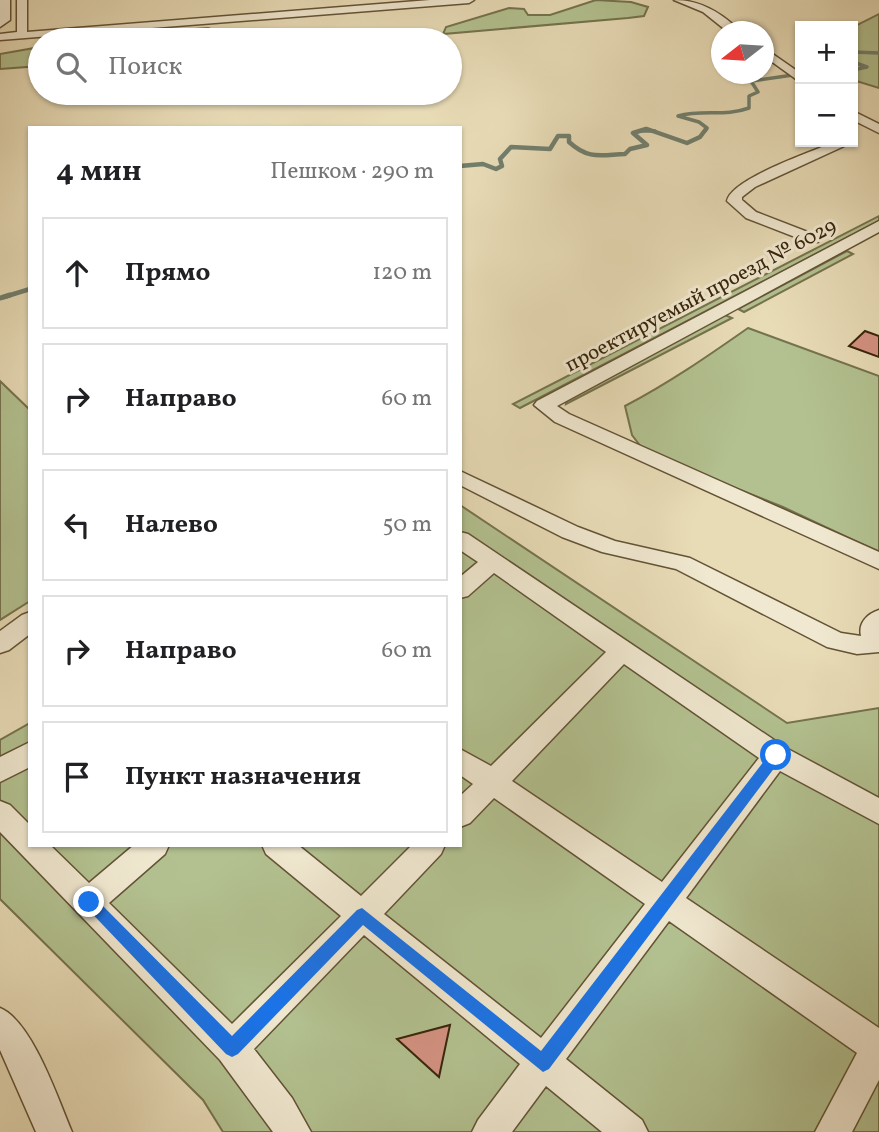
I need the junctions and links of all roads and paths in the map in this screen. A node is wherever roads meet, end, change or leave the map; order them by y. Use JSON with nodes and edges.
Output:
{"nodes":[{"id":1,"x":5,"y":0,"type":"edge"},
{"id":2,"x":22,"y":0,"type":"edge"},
{"id":3,"x":469,"y":0,"type":"edge"},
{"id":4,"x":679,"y":0,"type":"edge"},
{"id":5,"x":706,"y":5,"type":"edge"},
{"id":6,"x":724,"y":21,"type":"edge"},
{"id":7,"x":0,"y":24,"type":"edge"},
{"id":8,"x":121,"y":27,"type":"joint"},
{"id":9,"x":109,"y":28,"type":"edge"},
{"id":10,"x":22,"y":35,"type":"junction"},
{"id":11,"x":28,"y":35,"type":"edge"},
{"id":12,"x":0,"y":37,"type":"edge"},
{"id":13,"x":774,"y":59,"type":"edge"},
{"id":14,"x":795,"y":74,"type":"edge"},
{"id":15,"x":858,"y":118,"type":"edge"},
{"id":16,"x":879,"y":129,"type":"edge"},
{"id":17,"x":834,"y":147,"type":"edge"},
{"id":18,"x":879,"y":226,"type":"edge"},
{"id":19,"x":813,"y":239,"type":"dead end"},
{"id":20,"x":462,"y":478,"type":"edge"},
{"id":21,"x":462,"y":540,"type":"edge"},
{"id":22,"x":879,"y":561,"type":"edge"},
{"id":23,"x":493,"y":562,"type":"junction"},
{"id":24,"x":462,"y":588,"type":"edge"},
{"id":25,"x":879,"y":619,"type":"edge"},
{"id":26,"x":28,"y":623,"type":"edge"},
{"id":27,"x":879,"y":643,"type":"edge"},
{"id":28,"x":0,"y":644,"type":"edge"},
{"id":29,"x":623,"y":650,"type":"junction"},
{"id":30,"x":28,"y":754,"type":"edge"},
{"id":31,"x":776,"y":755,"type":"junction"},
{"id":32,"x":462,"y":761,"type":"edge"},
{"id":33,"x":0,"y":771,"type":"edge"},
{"id":34,"x":493,"y":782,"type":"junction"},
{"id":35,"x":879,"y":812,"type":"edge"},
{"id":36,"x":0,"y":813,"type":"edge"},
{"id":37,"x":462,"y":813,"type":"edge"},
{"id":38,"x":28,"y":843,"type":"edge"},
{"id":39,"x":32,"y":847,"type":"edge"},
{"id":40,"x":153,"y":847,"type":"edge"},
{"id":41,"x":278,"y":847,"type":"edge"},
{"id":42,"x":429,"y":847,"type":"edge"},
{"id":43,"x":89,"y":902,"type":"junction"},
{"id":44,"x":666,"y":903,"type":"junction"},
{"id":45,"x":362,"y":915,"type":"junction"},
{"id":46,"x":0,"y":1024,"type":"edge"},
{"id":47,"x":879,"y":1047,"type":"edge"},
{"id":48,"x":232,"y":1048,"type":"junction"},
{"id":49,"x":543,"y":1063,"type":"junction"},
{"id":50,"x":54,"y":1132,"type":"edge"},
{"id":51,"x":293,"y":1132,"type":"edge"},
{"id":52,"x":490,"y":1132,"type":"edge"},
{"id":53,"x":630,"y":1132,"type":"edge"},
{"id":54,"x":833,"y":1132,"type":"edge"}],
"edges":[{"from":1,"to":7,"type":"street"},
{"from":2,"to":10,"type":"street"},
{"from":3,"to":8,"type":"street"},
{"from":4,"to":5,"type":"street"},
{"from":5,"to":6,"type":"street"},
{"from":8,"to":9,"type":"street"},
{"from":10,"to":11,"type":"street"},
{"from":10,"to":12,"type":"street"},
{"from":13,"to":14,"type":"street"},
{"from":15,"to":16,"type":"street"},
{"from":17,"to":19,"type":"street"},
{"from":18,"to":22,"type":"street","name":"проектируемый проезд № 6029"},
{"from":20,"to":27,"type":"street"},
{"from":21,"to":23,"type":"street"},
{"from":23,"to":24,"type":"street"},
{"from":23,"to":29,"type":"street"},
{"from":25,"to":27,"type":"street"},
{"from":26,"to":28,"type":"street"},
{"from":29,"to":31,"type":"street"},
{"from":29,"to":34,"type":"street"},
{"from":30,"to":33,"type":"street"},
{"from":31,"to":35,"type":"street"},
{"from":31,"to":44,"type":"street"},
{"from":32,"to":34,"type":"street"},
{"from":34,"to":37,"type":"street"},
{"from":34,"to":44,"type":"street"},
{"from":36,"to":38,"type":"street"},
{"from":39,"to":43,"type":"street"},
{"from":40,"to":43,"type":"street"},
{"from":41,"to":45,"type":"street"},
{"from":42,"to":45,"type":"street"},
{"from":43,"to":48,"type":"street"},
{"from":44,"to":47,"type":"street"},
{"from":44,"to":49,"type":"street"},
{"from":45,"to":48,"type":"street"},
{"from":45,"to":49,"type":"street"},
{"from":46,"to":50,"type":"street"},
{"from":47,"to":54,"type":"street"},
{"from":48,"to":51,"type":"street"},
{"from":49,"to":52,"type":"street"},
{"from":49,"to":53,"type":"street"}]}
